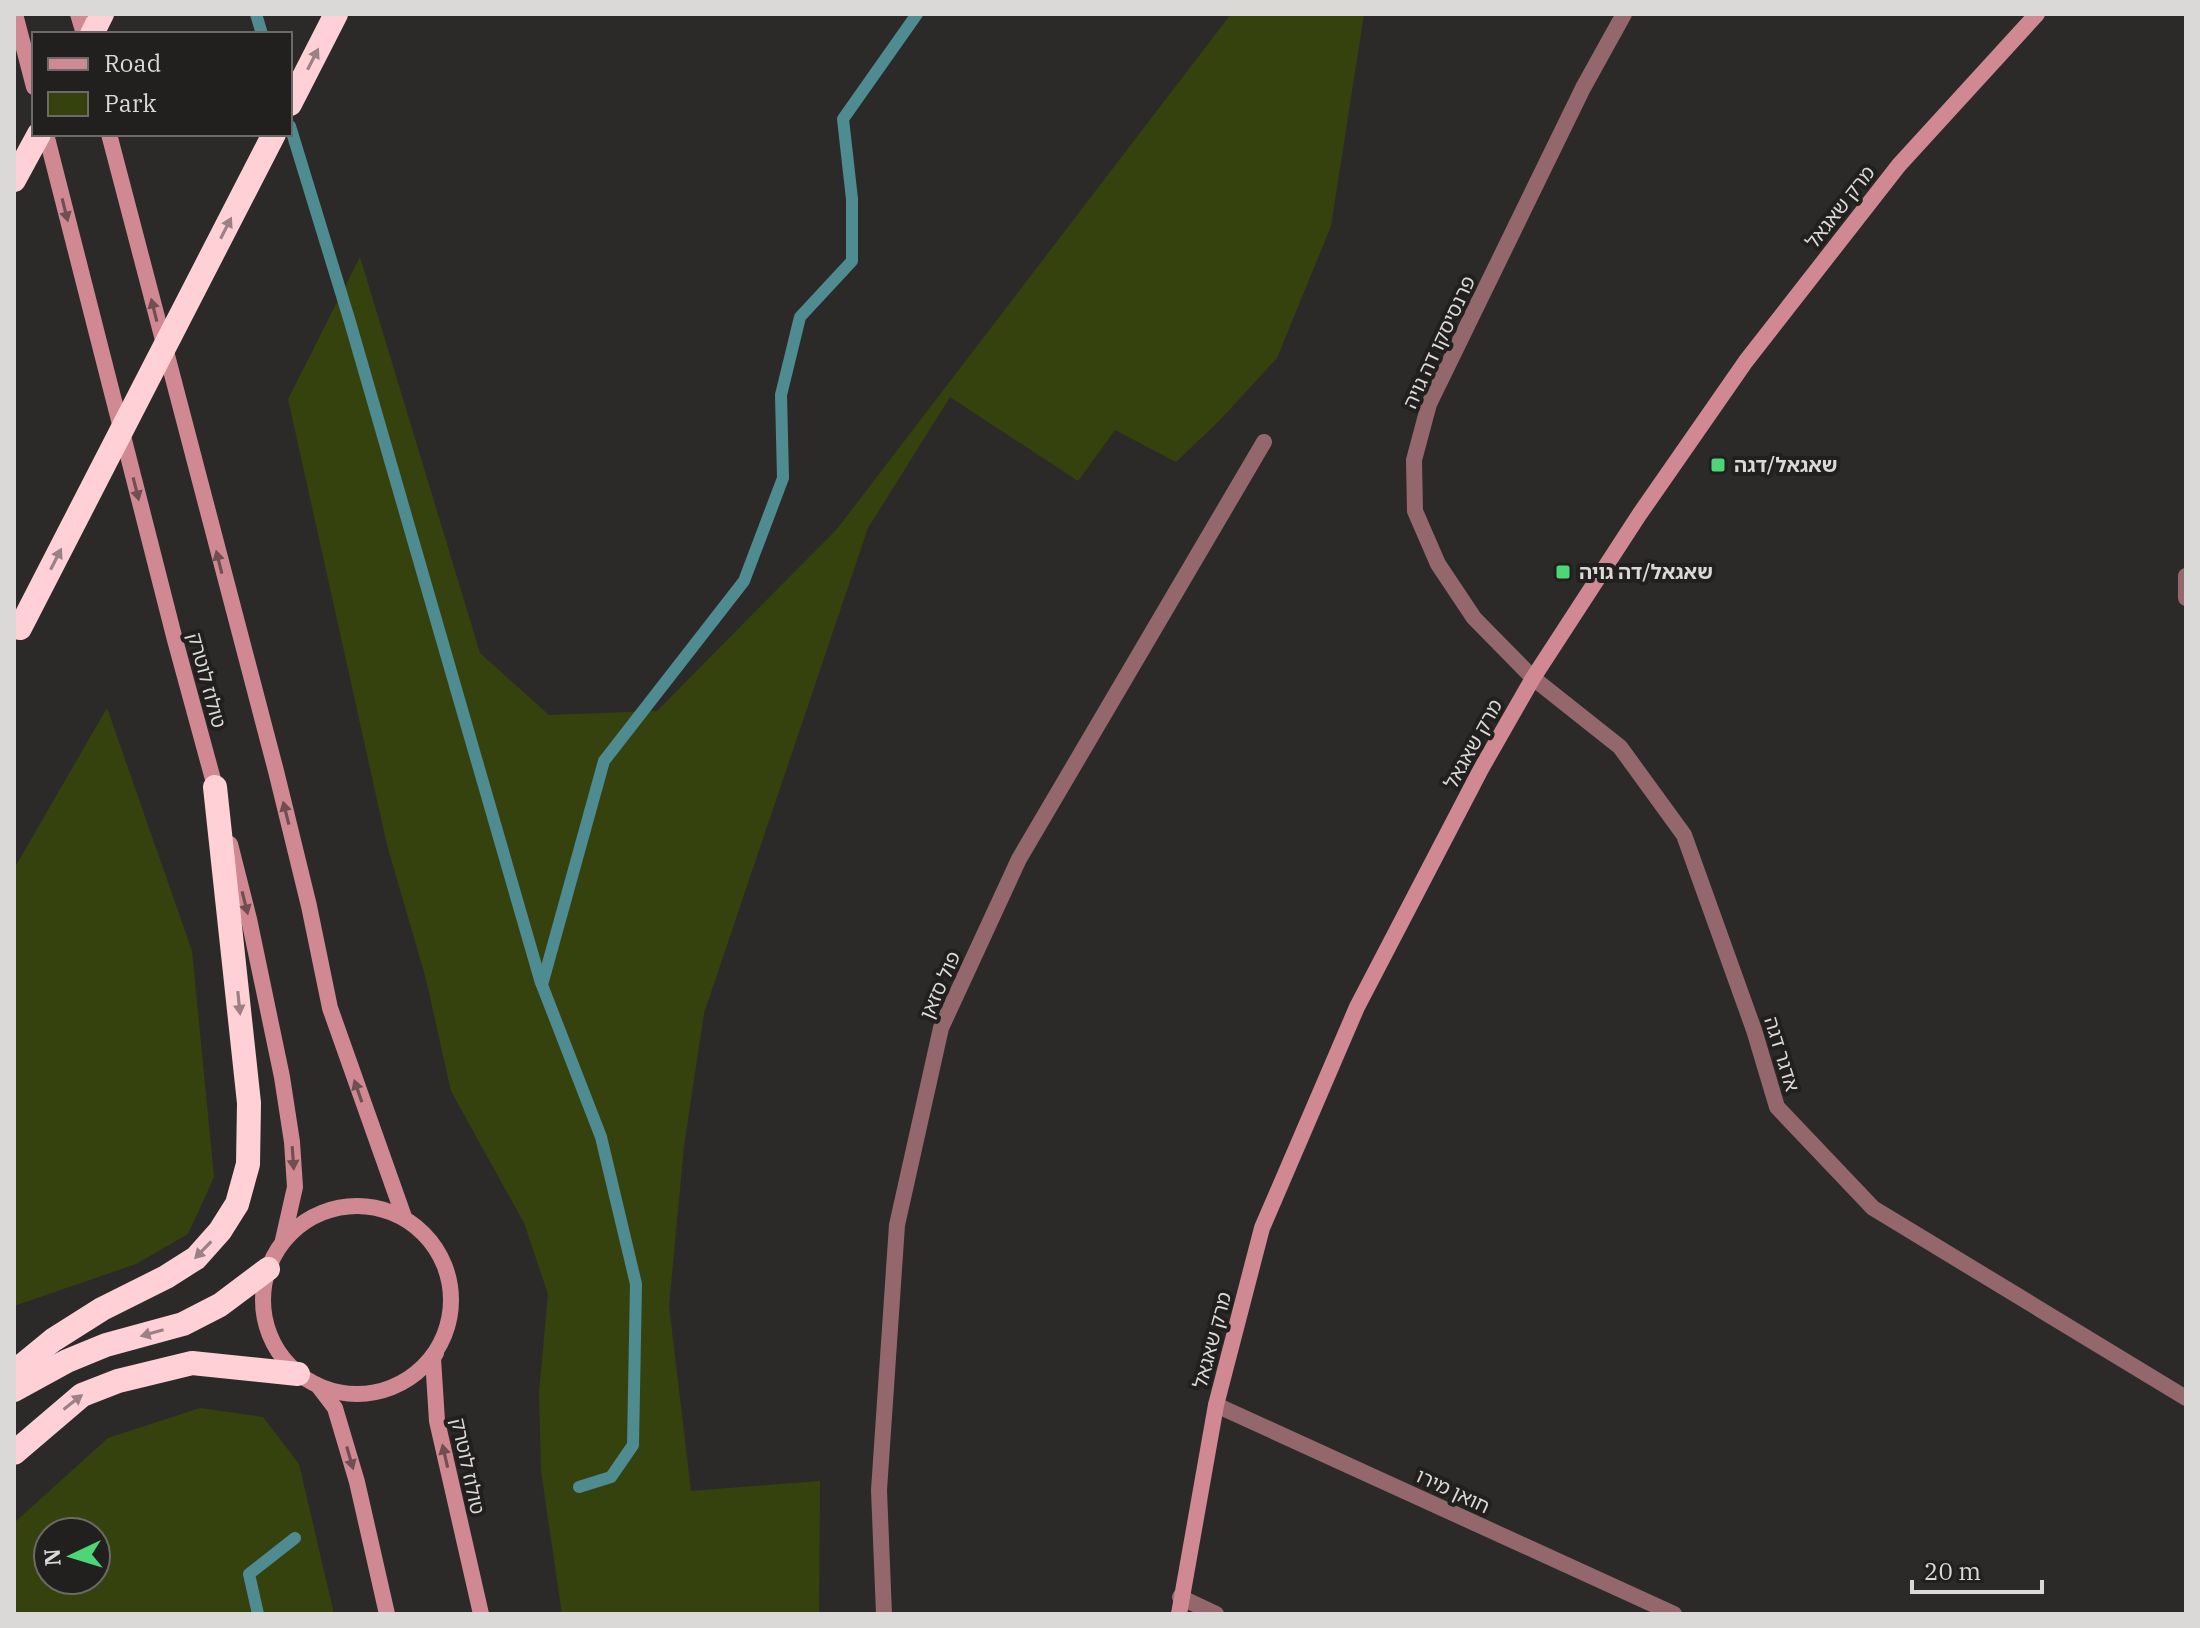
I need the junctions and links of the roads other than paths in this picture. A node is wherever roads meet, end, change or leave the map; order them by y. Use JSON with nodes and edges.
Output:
{"nodes":[{"id":1,"x":15,"y":14,"type":"edge"},
{"id":2,"x":102,"y":14,"type":"edge"},
{"id":3,"x":336,"y":14,"type":"edge"},
{"id":4,"x":1624,"y":14,"type":"edge"},
{"id":5,"x":2037,"y":14,"type":"edge"},
{"id":6,"x":93,"y":32,"type":"edge"},
{"id":7,"x":32,"y":79,"type":"edge"},
{"id":8,"x":292,"y":100,"type":"edge"},
{"id":9,"x":38,"y":136,"type":"edge"},
{"id":10,"x":47,"y":136,"type":"edge"},
{"id":11,"x":110,"y":136,"type":"edge"},
{"id":12,"x":273,"y":136,"type":"edge"},
{"id":13,"x":14,"y":180,"type":"edge"},
{"id":14,"x":1264,"y":442,"type":"dead end"},
{"id":15,"x":2186,"y":576,"type":"edge"},
{"id":16,"x":2186,"y":598,"type":"edge"},
{"id":17,"x":17,"y":634,"type":"edge"},
{"id":18,"x":1533,"y":678,"type":"junction"},
{"id":19,"x":215,"y":787,"type":"junction"},
{"id":20,"x":404,"y":1217,"type":"junction"},
{"id":21,"x":283,"y":1240,"type":"junction"},
{"id":22,"x":268,"y":1269,"type":"junction"},
{"id":23,"x":448,"y":1326,"type":"junction"},
{"id":24,"x":14,"y":1372,"type":"edge"},
{"id":25,"x":298,"y":1374,"type":"junction"},
{"id":26,"x":319,"y":1387,"type":"junction"},
{"id":27,"x":14,"y":1390,"type":"edge"},
{"id":28,"x":2186,"y":1398,"type":"edge"},
{"id":29,"x":1216,"y":1405,"type":"junction"},
{"id":30,"x":14,"y":1453,"type":"edge"},
{"id":31,"x":1179,"y":1605,"type":"edge"},
{"id":32,"x":387,"y":1614,"type":"edge"},
{"id":33,"x":481,"y":1614,"type":"edge"},
{"id":34,"x":884,"y":1614,"type":"edge"},
{"id":35,"x":1216,"y":1614,"type":"edge"},
{"id":36,"x":1674,"y":1614,"type":"edge"}],
"edges":[{"from":1,"to":7,"type":"main road"},
{"from":2,"to":6,"type":"highway"},
{"from":8,"to":3,"type":"highway","one_way":true},
{"from":4,"to":18,"type":"street","name":"פרנסיסקו דה גויה"},
{"from":5,"to":18,"type":"main road","name":"מרק שאגאל"},
{"from":9,"to":13,"type":"highway"},
{"from":10,"to":19,"type":"main road","name":"טולוז לוטרק","one_way":true},
{"from":20,"to":11,"type":"main road","name":"טולוז לוטרק","one_way":true},
{"from":17,"to":12,"type":"highway","one_way":true,"bridge":true},
{"from":14,"to":34,"type":"street","name":"פול סזאן"},
{"from":15,"to":16,"type":"street"},
{"from":18,"to":28,"type":"street","name":"אדגר דגה"},
{"from":18,"to":29,"type":"main road","name":"מרק שאגאל"},
{"from":19,"to":21,"type":"main road","name":"טולוז לוטרק","one_way":true},
{"from":19,"to":24,"type":"highway","one_way":true},
{"from":20,"to":21,"type":"main road"},
{"from":20,"to":23,"type":"main road"},
{"from":21,"to":22,"type":"main road"},
{"from":22,"to":25,"type":"main road"},
{"from":22,"to":27,"type":"highway","one_way":true},
{"from":23,"to":26,"type":"main road"},
{"from":33,"to":23,"type":"main road","name":"טולוז לוטרק","one_way":true},
{"from":25,"to":26,"type":"main road"},
{"from":30,"to":25,"type":"highway","one_way":true},
{"from":26,"to":32,"type":"main road","one_way":true},
{"from":29,"to":31,"type":"main road","name":"מרק שאגאל"},
{"from":29,"to":36,"type":"street","name":"חואן מירו"},
{"from":31,"to":35,"type":"street"}]}
